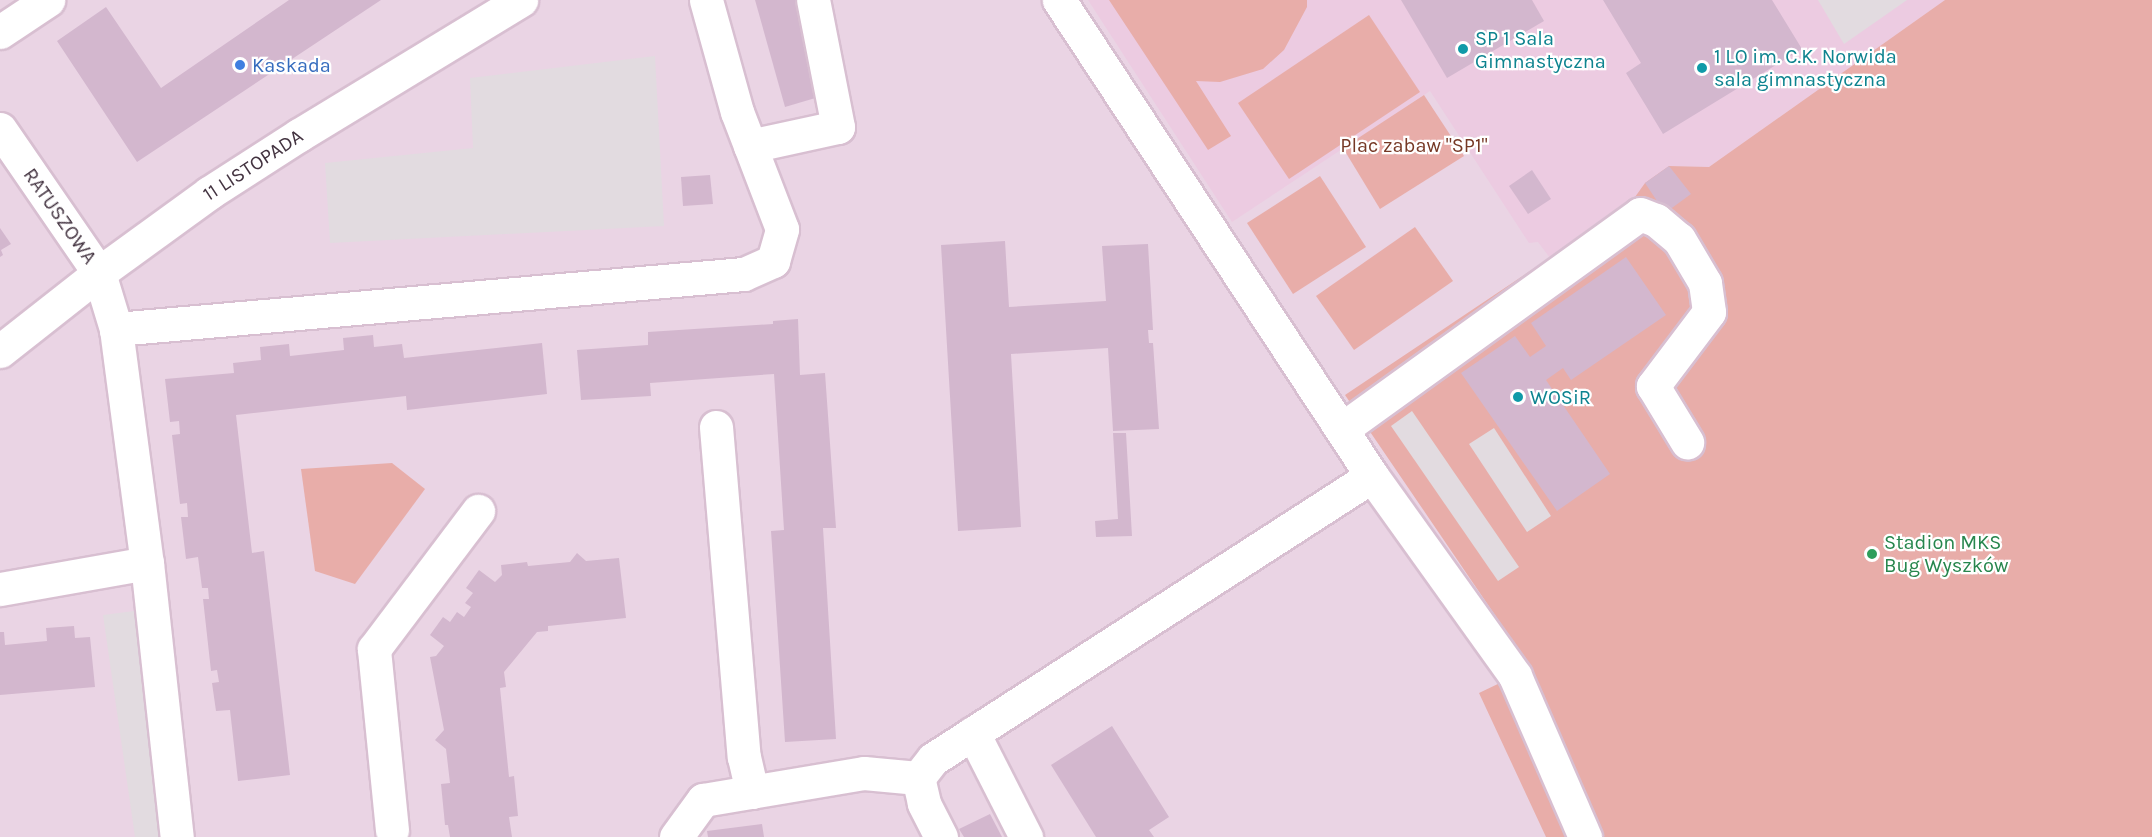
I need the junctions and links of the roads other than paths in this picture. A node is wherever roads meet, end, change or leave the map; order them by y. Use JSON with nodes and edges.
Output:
{"nodes":[{"id":1,"x":48,"y":0,"type":"edge"},
{"id":2,"x":521,"y":0,"type":"edge"},
{"id":3,"x":706,"y":0,"type":"edge"},
{"id":4,"x":813,"y":0,"type":"edge"},
{"id":5,"x":1059,"y":0,"type":"edge"},
{"id":6,"x":0,"y":32,"type":"edge"},
{"id":7,"x":0,"y":129,"type":"edge"},
{"id":8,"x":750,"y":146,"type":"junction"},
{"id":9,"x":99,"y":273,"type":"junction"},
{"id":10,"x":116,"y":329,"type":"junction"},
{"id":11,"x":0,"y":351,"type":"edge"},
{"id":12,"x":716,"y":427,"type":"dead end"},
{"id":13,"x":1342,"y":429,"type":"junction"},
{"id":14,"x":1688,"y":442,"type":"dead end"},
{"id":15,"x":1372,"y":476,"type":"junction"},
{"id":16,"x":478,"y":511,"type":"dead end"},
{"id":17,"x":147,"y":563,"type":"junction"},
{"id":18,"x":0,"y":589,"type":"edge"},
{"id":19,"x":973,"y":733,"type":"junction"},
{"id":20,"x":918,"y":778,"type":"junction"},
{"id":21,"x":752,"y":792,"type":"junction"},
{"id":22,"x":384,"y":835,"type":"edge"},
{"id":23,"x":177,"y":837,"type":"edge"},
{"id":24,"x":676,"y":837,"type":"edge"},
{"id":25,"x":941,"y":837,"type":"edge"},
{"id":26,"x":1026,"y":837,"type":"edge"},
{"id":27,"x":1585,"y":837,"type":"edge"}],
"edges":[{"from":1,"to":6,"type":"street"},
{"from":2,"to":9,"type":"street","name":"11 LISTOPADA"},
{"from":3,"to":8,"type":"street"},
{"from":4,"to":8,"type":"street"},
{"from":5,"to":13,"type":"street"},
{"from":7,"to":9,"type":"street","name":"RATUSZOWA"},
{"from":8,"to":10,"type":"street"},
{"from":9,"to":10,"type":"street","name":"RATUSZOWA"},
{"from":9,"to":11,"type":"street","name":"11 LISTOPADA"},
{"from":10,"to":17,"type":"street","name":"RATUSZOWA"},
{"from":12,"to":21,"type":"street"},
{"from":13,"to":14,"type":"street"},
{"from":13,"to":15,"type":"street"},
{"from":15,"to":19,"type":"street"},
{"from":15,"to":27,"type":"street"},
{"from":16,"to":22,"type":"street"},
{"from":17,"to":18,"type":"street"},
{"from":17,"to":23,"type":"street","name":"RATUSZOWA"},
{"from":19,"to":20,"type":"street"},
{"from":19,"to":26,"type":"street"},
{"from":20,"to":21,"type":"street"},
{"from":20,"to":25,"type":"street"},
{"from":21,"to":24,"type":"street"}]}
